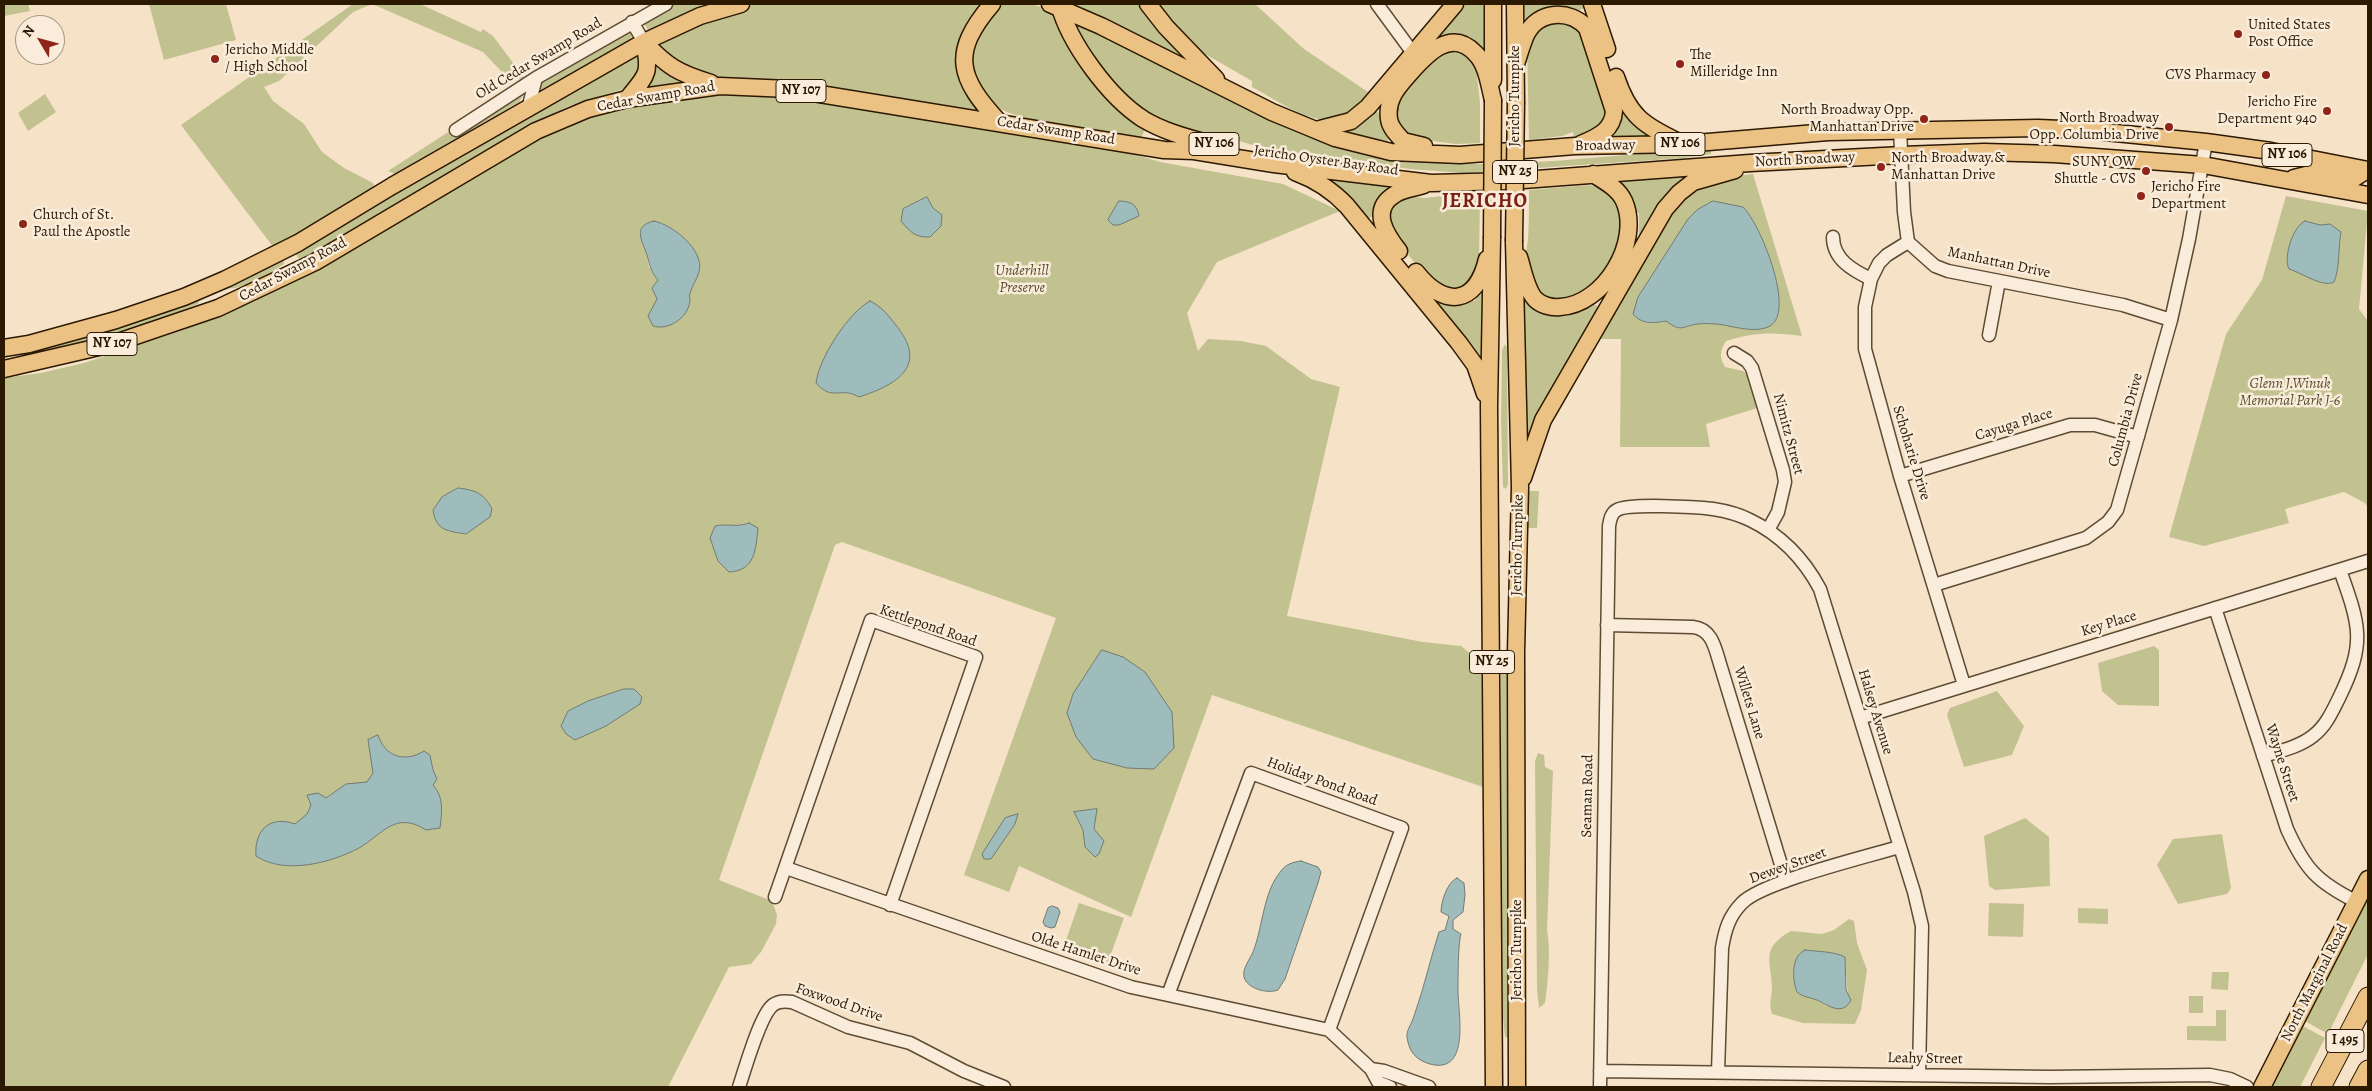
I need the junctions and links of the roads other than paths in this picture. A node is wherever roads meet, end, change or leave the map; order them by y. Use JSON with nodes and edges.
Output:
{"nodes":[{"id":1,"x":666,"y":4,"type":"edge"},
{"id":2,"x":740,"y":4,"type":"edge"},
{"id":3,"x":992,"y":4,"type":"edge"},
{"id":4,"x":1148,"y":4,"type":"edge"},
{"id":5,"x":1377,"y":4,"type":"edge"},
{"id":6,"x":1455,"y":4,"type":"edge"},
{"id":7,"x":1493,"y":4,"type":"edge"},
{"id":8,"x":1515,"y":4,"type":"edge"},
{"id":9,"x":1592,"y":4,"type":"edge"},
{"id":10,"x":1056,"y":5,"type":"edge"},
{"id":11,"x":632,"y":22,"type":"junction"},
{"id":12,"x":644,"y":42,"type":"junction"},
{"id":13,"x":1413,"y":53,"type":"junction"},
{"id":14,"x":1516,"y":64,"type":"junction"},
{"id":15,"x":536,"y":78,"type":"junction"},
{"id":16,"x":720,"y":86,"type":"junction"},
{"id":17,"x":1225,"y":88,"type":"junction"},
{"id":18,"x":627,"y":99,"type":"junction"},
{"id":19,"x":1493,"y":100,"type":"junction"},
{"id":20,"x":528,"y":109,"type":"junction"},
{"id":21,"x":1000,"y":123,"type":"junction"},
{"id":22,"x":456,"y":130,"type":"dead end"},
{"id":23,"x":1316,"y":130,"type":"junction"},
{"id":24,"x":1900,"y":130,"type":"junction"},
{"id":25,"x":2206,"y":142,"type":"junction"},
{"id":26,"x":1684,"y":144,"type":"junction"},
{"id":27,"x":1575,"y":146,"type":"junction"},
{"id":28,"x":1460,"y":155,"type":"junction"},
{"id":29,"x":1902,"y":155,"type":"junction"},
{"id":30,"x":1750,"y":163,"type":"junction"},
{"id":31,"x":1274,"y":164,"type":"junction"},
{"id":32,"x":2203,"y":165,"type":"junction"},
{"id":33,"x":2368,"y":170,"type":"edge"},
{"id":34,"x":1593,"y":174,"type":"junction"},
{"id":35,"x":2288,"y":179,"type":"junction"},
{"id":36,"x":1510,"y":181,"type":"junction"},
{"id":37,"x":1431,"y":183,"type":"junction"},
{"id":38,"x":2368,"y":195,"type":"edge"},
{"id":39,"x":1833,"y":237,"type":"dead end"},
{"id":40,"x":1492,"y":238,"type":"junction"},
{"id":41,"x":1514,"y":241,"type":"junction"},
{"id":42,"x":1908,"y":242,"type":"junction"},
{"id":43,"x":1871,"y":279,"type":"junction"},
{"id":44,"x":1999,"y":281,"type":"junction"},
{"id":45,"x":2171,"y":320,"type":"junction"},
{"id":46,"x":1989,"y":335,"type":"dead end"},
{"id":47,"x":4,"y":348,"type":"edge"},
{"id":48,"x":1734,"y":353,"type":"dead end"},
{"id":49,"x":4,"y":369,"type":"edge"},
{"id":50,"x":1489,"y":406,"type":"junction"},
{"id":51,"x":2138,"y":437,"type":"junction"},
{"id":52,"x":1900,"y":476,"type":"junction"},
{"id":53,"x":1520,"y":487,"type":"junction"},
{"id":54,"x":1619,"y":509,"type":"joint"},
{"id":55,"x":1768,"y":530,"type":"junction"},
{"id":56,"x":2368,"y":561,"type":"edge"},
{"id":57,"x":2340,"y":570,"type":"junction"},
{"id":58,"x":1491,"y":574,"type":"junction"},
{"id":59,"x":1518,"y":576,"type":"junction"},
{"id":60,"x":1934,"y":584,"type":"junction"},
{"id":61,"x":2215,"y":608,"type":"junction"},
{"id":62,"x":1607,"y":625,"type":"junction"},
{"id":63,"x":1964,"y":685,"type":"junction"},
{"id":64,"x":1860,"y":718,"type":"junction"},
{"id":65,"x":2264,"y":756,"type":"junction"},
{"id":66,"x":1899,"y":847,"type":"junction"},
{"id":67,"x":786,"y":868,"type":"junction"},
{"id":68,"x":2368,"y":878,"type":"edge"},
{"id":69,"x":1786,"y":881,"type":"junction"},
{"id":70,"x":775,"y":897,"type":"dead end"},
{"id":71,"x":2356,"y":902,"type":"junction"},
{"id":72,"x":890,"y":905,"type":"junction"},
{"id":73,"x":1168,"y":995,"type":"junction"},
{"id":74,"x":2368,"y":997,"type":"edge"},
{"id":75,"x":1329,"y":1030,"type":"junction"},
{"id":76,"x":1371,"y":1069,"type":"junction"},
{"id":77,"x":2368,"y":1070,"type":"edge"},
{"id":78,"x":1600,"y":1071,"type":"junction"},
{"id":79,"x":1718,"y":1072,"type":"junction"},
{"id":80,"x":1919,"y":1075,"type":"junction"},
{"id":81,"x":739,"y":1087,"type":"edge"},
{"id":82,"x":1004,"y":1087,"type":"edge"},
{"id":83,"x":1390,"y":1087,"type":"edge"},
{"id":84,"x":1430,"y":1087,"type":"edge"},
{"id":85,"x":1494,"y":1087,"type":"edge"},
{"id":86,"x":1517,"y":1087,"type":"edge"},
{"id":87,"x":1600,"y":1087,"type":"edge"},
{"id":88,"x":2247,"y":1087,"type":"edge"},
{"id":89,"x":2262,"y":1087,"type":"edge"},
{"id":90,"x":2321,"y":1087,"type":"edge"},
{"id":91,"x":2359,"y":1087,"type":"edge"}],
"edges":[{"from":1,"to":11,"type":"street","name":"Old Cedar Swamp Road"},
{"from":2,"to":12,"type":"main road","name":"Cedar Swamp Road","number":"NY 107"},
{"from":3,"to":21,"type":"main road"},
{"from":4,"to":17,"type":"main road","number":"NY 106"},
{"from":5,"to":13,"type":"street"},
{"from":6,"to":13,"type":"main road"},
{"from":7,"to":19,"type":"main road","name":"Jericho Turnpike","number":"NY 25"},
{"from":8,"to":14,"type":"main road","name":"Jericho Turnpike","number":"NY 25"},
{"from":9,"to":26,"type":"main road"},
{"from":10,"to":17,"type":"main road"},
{"from":10,"to":36,"type":"main road","name":"Jericho Oyster Bay Road","number":"NY 106"},
{"from":11,"to":12,"type":"street"},
{"from":11,"to":15,"type":"street","name":"Old Cedar Swamp Road"},
{"from":12,"to":16,"type":"main road"},
{"from":12,"to":18,"type":"main road"},
{"from":12,"to":20,"type":"main road","name":"Cedar Swamp Road","number":"NY 107"},
{"from":13,"to":23,"type":"main road"},
{"from":14,"to":27,"type":"main road"},
{"from":14,"to":41,"type":"main road","name":"Jericho Turnpike","number":"NY 25","bridge":true},
{"from":15,"to":20,"type":"street"},
{"from":15,"to":22,"type":"street","name":"Old Cedar Swamp Road"},
{"from":16,"to":18,"type":"main road","name":"Cedar Swamp Road","number":"NY 107"},
{"from":16,"to":21,"type":"main road","name":"Cedar Swamp Road","number":"NY 107"},
{"from":17,"to":23,"type":"main road","number":"NY 106"},
{"from":18,"to":49,"type":"main road","name":"Cedar Swamp Road","number":"NY 107"},
{"from":19,"to":28,"type":"main road"},
{"from":19,"to":40,"type":"main road","name":"Jericho Turnpike","number":"NY 25","bridge":true},
{"from":20,"to":47,"type":"main road","name":"Cedar Swamp Road","number":"NY 107"},
{"from":21,"to":31,"type":"main road","name":"Cedar Swamp Road","number":"NY 107"},
{"from":23,"to":28,"type":"main road","number":"NY 106"},
{"from":24,"to":25,"type":"main road","number":"NY 106"},
{"from":24,"to":26,"type":"main road","name":"Broadway","number":"NY 106"},
{"from":24,"to":29,"type":"street"},
{"from":25,"to":32,"type":"street","name":"Columbia Drive"},
{"from":25,"to":33,"type":"main road","number":"NY 106"},
{"from":26,"to":27,"type":"main road","name":"Broadway","number":"NY 106"},
{"from":27,"to":28,"type":"main road","name":"Broadway","number":"NY 106"},
{"from":29,"to":30,"type":"main road","name":"North Broadway","number":"NY 106"},
{"from":29,"to":32,"type":"main road","name":"North Broadway","number":"NY 106"},
{"from":29,"to":42,"type":"street"},
{"from":30,"to":34,"type":"main road","name":"North Broadway","number":"NY 106"},
{"from":30,"to":53,"type":"main road"},
{"from":31,"to":37,"type":"main road","name":"Cedar Swamp Road","number":"NY 107"},
{"from":31,"to":50,"type":"main road"},
{"from":32,"to":35,"type":"main road","name":"North Broadway","number":"NY 106"},
{"from":32,"to":45,"type":"street","name":"Columbia Drive"},
{"from":33,"to":35,"type":"main road"},
{"from":34,"to":36,"type":"main road","name":"North Broadway","number":"NY 106"},
{"from":34,"to":41,"type":"main road"},
{"from":35,"to":38,"type":"main road","name":"North Broadway","number":"NY 106"},
{"from":36,"to":37,"type":"main road","name":"Cedar Swamp Road","number":"NY 107"},
{"from":37,"to":40,"type":"main road"},
{"from":39,"to":43,"type":"street"},
{"from":40,"to":50,"type":"main road","name":"Jericho Turnpike","number":"NY 25"},
{"from":41,"to":53,"type":"main road","name":"Jericho Turnpike","number":"NY 25"},
{"from":42,"to":43,"type":"street","name":"Schoharie Drive"},
{"from":42,"to":44,"type":"street","name":"Manhattan Drive"},
{"from":43,"to":52,"type":"street","name":"Schoharie Drive"},
{"from":44,"to":45,"type":"street","name":"Manhattan Drive"},
{"from":44,"to":46,"type":"street"},
{"from":45,"to":51,"type":"street","name":"Columbia Drive"},
{"from":48,"to":55,"type":"street","name":"Nimitz Street"},
{"from":50,"to":58,"type":"main road","name":"Jericho Turnpike","number":"NY 25"},
{"from":51,"to":52,"type":"street","name":"Cayuga Place"},
{"from":51,"to":60,"type":"street","name":"Columbia Drive"},
{"from":52,"to":60,"type":"street","name":"Schoharie Drive"},
{"from":53,"to":59,"type":"main road","name":"Jericho Turnpike","number":"NY 25"},
{"from":54,"to":55,"type":"street","name":"Halsey Avenue"},
{"from":54,"to":62,"type":"street","name":"Seaman Road"},
{"from":55,"to":64,"type":"street","name":"Halsey Avenue"},
{"from":56,"to":57,"type":"street","name":"Key Place"},
{"from":57,"to":61,"type":"street","name":"Key Place"},
{"from":57,"to":65,"type":"street"},
{"from":58,"to":59,"type":"main road"},
{"from":58,"to":85,"type":"main road","name":"Jericho Turnpike","number":"NY 25"},
{"from":59,"to":86,"type":"main road","name":"Jericho Turnpike","number":"NY 25"},
{"from":60,"to":63,"type":"street","name":"Schoharie Drive"},
{"from":61,"to":63,"type":"street","name":"Key Place"},
{"from":61,"to":65,"type":"street","name":"Wayne Street"},
{"from":62,"to":69,"type":"street","name":"Willets Lane"},
{"from":62,"to":78,"type":"street","name":"Seaman Road"},
{"from":63,"to":64,"type":"street","name":"Key Place"},
{"from":64,"to":66,"type":"street","name":"Halsey Avenue"},
{"from":65,"to":71,"type":"street","name":"Wayne Street"},
{"from":66,"to":69,"type":"street","name":"Dewey Street"},
{"from":66,"to":80,"type":"street","name":"Halsey Avenue"},
{"from":67,"to":70,"type":"street","name":"Kettlepond Road"},
{"from":67,"to":72,"type":"street","name":"Olde Hamlet Drive"},
{"from":67,"to":72,"type":"street","name":"Kettlepond Road"},
{"from":68,"to":71,"type":"main road","name":"North Marginal Road"},
{"from":69,"to":79,"type":"street","name":"Dewey Street"},
{"from":71,"to":89,"type":"main road","name":"North Marginal Road"},
{"from":72,"to":73,"type":"street","name":"Olde Hamlet Drive"},
{"from":73,"to":75,"type":"street","name":"Olde Hamlet Drive"},
{"from":73,"to":75,"type":"street","name":"Holiday Pond Road"},
{"from":74,"to":90,"type":"highway","number":"I 495"},
{"from":75,"to":76,"type":"street"},
{"from":76,"to":83,"type":"street"},
{"from":76,"to":84,"type":"street"},
{"from":77,"to":91,"type":"highway","number":"I 495"},
{"from":78,"to":79,"type":"street","name":"Leahy Street"},
{"from":78,"to":87,"type":"street","name":"Seaman Road"},
{"from":79,"to":80,"type":"street","name":"Leahy Street"},
{"from":80,"to":88,"type":"street","name":"Leahy Street"},
{"from":81,"to":82,"type":"street","name":"Foxwood Drive"}]}
